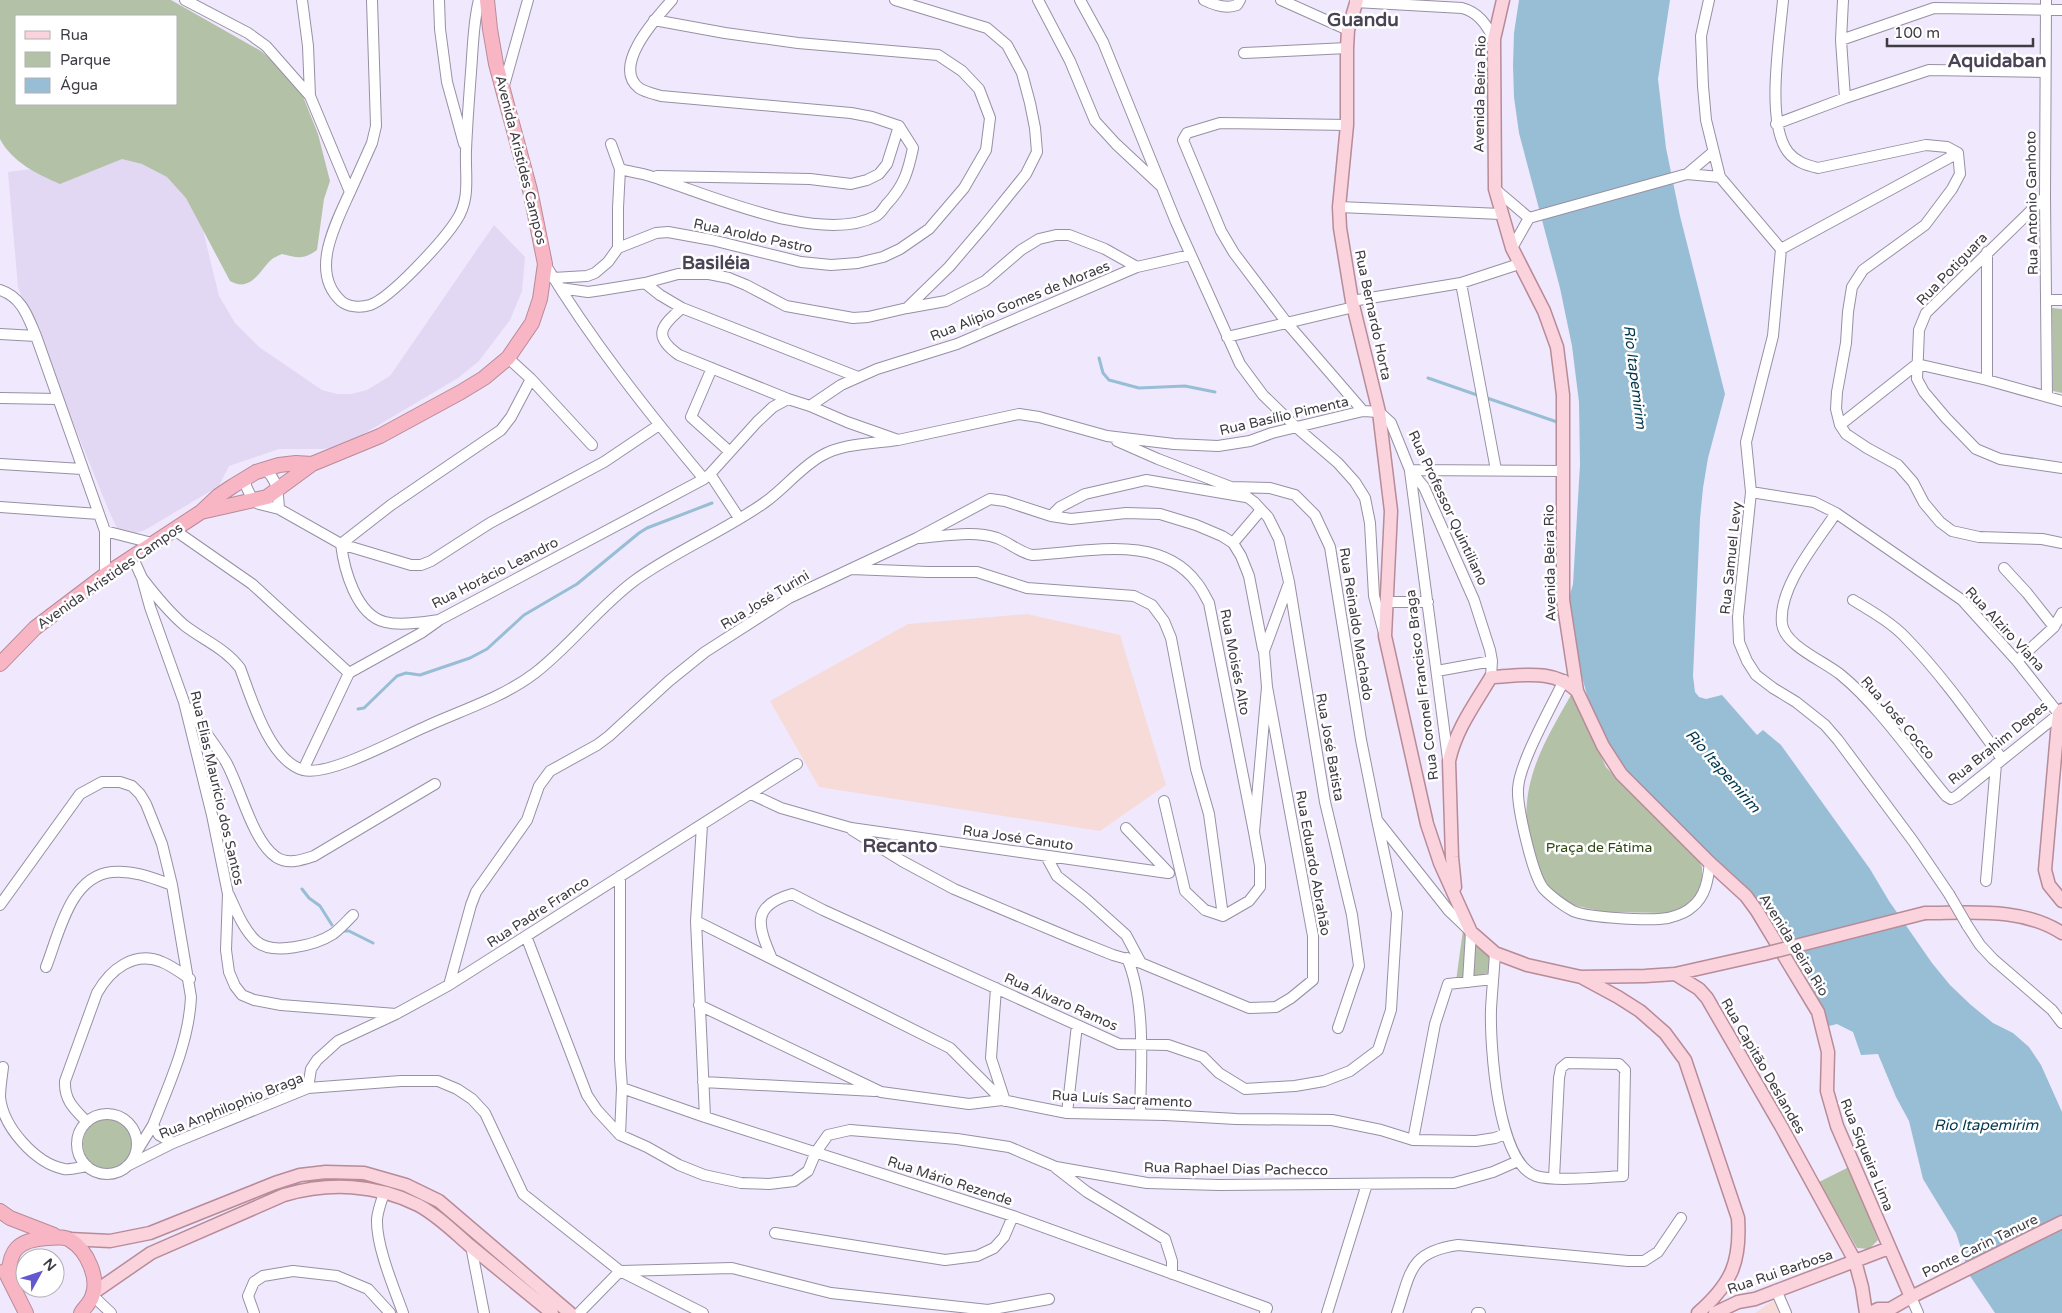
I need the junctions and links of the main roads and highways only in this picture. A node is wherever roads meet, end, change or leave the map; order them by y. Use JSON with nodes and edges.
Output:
{"nodes":[{"id":1,"x":487,"y":0,"type":"edge"},
{"id":2,"x":1503,"y":0,"type":"edge"},
{"id":3,"x":1356,"y":1,"type":"edge"},
{"id":4,"x":312,"y":464,"type":"junction"},
{"id":5,"x":202,"y":512,"type":"junction"},
{"id":6,"x":0,"y":664,"type":"edge"},
{"id":7,"x":1577,"y":691,"type":"junction"},
{"id":8,"x":2061,"y":714,"type":"edge"},
{"id":9,"x":1449,"y":760,"type":"joint"},
{"id":10,"x":1456,"y":898,"type":"junction"},
{"id":11,"x":2062,"y":901,"type":"edge"},
{"id":12,"x":2062,"y":933,"type":"edge"},
{"id":13,"x":1675,"y":974,"type":"junction"},
{"id":14,"x":1581,"y":977,"type":"junction"},
{"id":15,"x":1818,"y":1012,"type":"joint"},
{"id":16,"x":0,"y":1211,"type":"edge"},
{"id":17,"x":2062,"y":1222,"type":"edge"},
{"id":18,"x":66,"y":1238,"type":"junction"},
{"id":19,"x":1889,"y":1248,"type":"junction"},
{"id":20,"x":0,"y":1261,"type":"edge"},
{"id":21,"x":1855,"y":1261,"type":"junction"},
{"id":22,"x":9,"y":1279,"type":"junction"},
{"id":23,"x":93,"y":1295,"type":"junction"},
{"id":24,"x":1911,"y":1297,"type":"junction"},
{"id":25,"x":1895,"y":1311,"type":"edge"},
{"id":26,"x":26,"y":1313,"type":"edge"},
{"id":27,"x":80,"y":1313,"type":"edge"},
{"id":28,"x":552,"y":1313,"type":"edge"},
{"id":29,"x":570,"y":1313,"type":"edge"},
{"id":30,"x":1698,"y":1313,"type":"edge"},
{"id":31,"x":1715,"y":1313,"type":"edge"},
{"id":32,"x":1866,"y":1313,"type":"edge"},
{"id":33,"x":1870,"y":1313,"type":"edge"}],
"edges":[{"from":1,"to":4,"type":"highway","name":"Avenida Aristides Campos"},
{"from":2,"to":7,"type":"main road","name":"Avenida Beira Rio"},
{"from":3,"to":10,"type":"main road","name":"Rua Bernardo Horta"},
{"from":4,"to":5,"type":"highway","name":"Avenida Aristides Campos"},
{"from":4,"to":5,"type":"highway","name":"Avenida Aristides Campos"},
{"from":5,"to":6,"type":"highway","name":"Avenida Aristides Campos"},
{"from":7,"to":9,"type":"main road","name":"Rua Professor Quintiliano"},
{"from":7,"to":15,"type":"main road","name":"Avenida Beira Rio"},
{"from":8,"to":11,"type":"main road"},
{"from":9,"to":10,"type":"main road","name":"Rua Coronel Francisco Braga"},
{"from":10,"to":14,"type":"main road","name":"Rua Bernardo Horta"},
{"from":12,"to":13,"type":"main road","bridge":true},
{"from":13,"to":14,"type":"main road"},
{"from":13,"to":21,"type":"main road","name":"Rua Capitão Deslandes"},
{"from":14,"to":30,"type":"main road"},
{"from":15,"to":19,"type":"main road","name":"Rua Siqueira Lima"},
{"from":16,"to":18,"type":"highway"},
{"from":17,"to":24,"type":"main road","name":"Ponte Carin Tanure"},
{"from":18,"to":22,"type":"highway"},
{"from":18,"to":23,"type":"highway"},
{"from":18,"to":29,"type":"main road"},
{"from":19,"to":21,"type":"main road","name":"Rua Rui Barbosa"},
{"from":19,"to":24,"type":"main road","name":"Rua Siqueira Lima"},
{"from":20,"to":22,"type":"highway"},
{"from":21,"to":31,"type":"main road","name":"Rua Rui Barbosa"},
{"from":21,"to":32,"type":"main road","name":"Rua Capitão Deslandes"},
{"from":22,"to":26,"type":"highway"},
{"from":23,"to":27,"type":"highway"},
{"from":23,"to":28,"type":"main road"},
{"from":24,"to":25,"type":"main road","name":"Ponte Carin Tanure"},
{"from":25,"to":33,"type":"main road","name":"Ponte Carin Tanure"}]}
